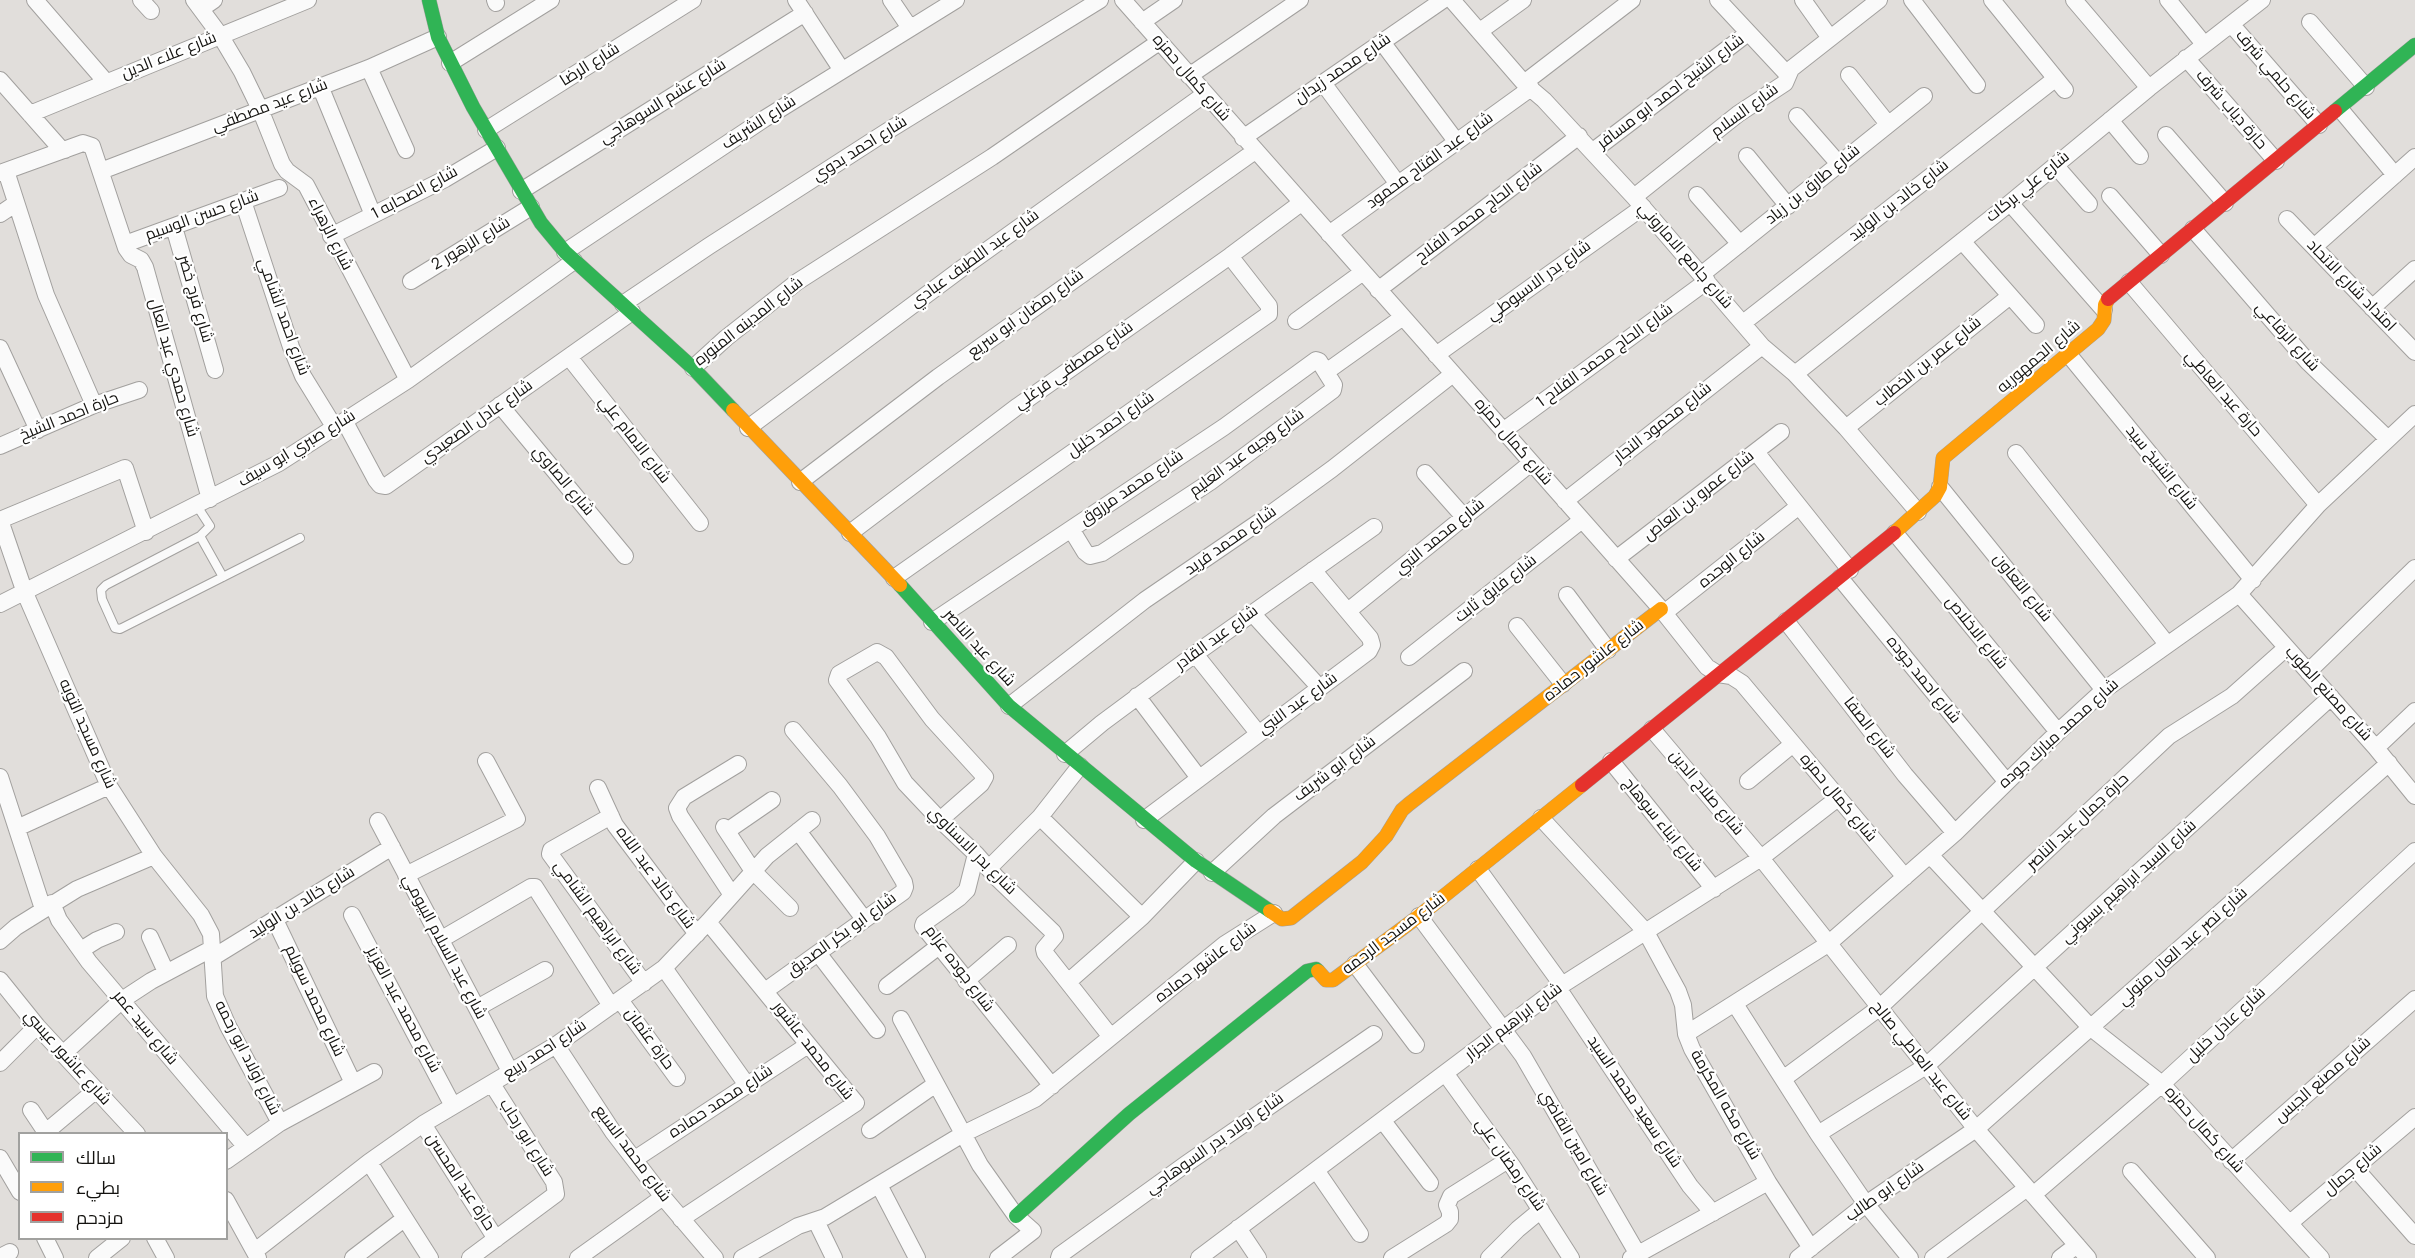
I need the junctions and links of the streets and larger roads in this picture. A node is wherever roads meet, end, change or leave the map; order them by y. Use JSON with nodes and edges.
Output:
{"nodes":[{"id":1,"x":35,"y":0,"type":"edge"},
{"id":2,"x":308,"y":0,"type":"edge"},
{"id":3,"x":429,"y":0,"type":"edge"},
{"id":4,"x":551,"y":0,"type":"edge"},
{"id":5,"x":693,"y":0,"type":"edge"},
{"id":6,"x":891,"y":0,"type":"edge"},
{"id":7,"x":956,"y":0,"type":"edge"},
{"id":8,"x":1100,"y":0,"type":"edge"},
{"id":9,"x":1123,"y":0,"type":"edge"},
{"id":10,"x":1174,"y":0,"type":"edge"},
{"id":11,"x":1300,"y":0,"type":"edge"},
{"id":12,"x":1443,"y":0,"type":"edge"},
{"id":13,"x":1452,"y":0,"type":"edge"},
{"id":14,"x":1523,"y":0,"type":"edge"},
{"id":15,"x":1632,"y":0,"type":"edge"},
{"id":16,"x":1718,"y":0,"type":"edge"},
{"id":17,"x":1803,"y":0,"type":"edge"},
{"id":18,"x":1879,"y":0,"type":"edge"},
{"id":19,"x":1912,"y":0,"type":"edge"},
{"id":20,"x":1992,"y":0,"type":"edge"},
{"id":21,"x":2074,"y":0,"type":"edge"},
{"id":22,"x":2168,"y":0,"type":"edge"},
{"id":23,"x":2262,"y":0,"type":"edge"},
{"id":24,"x":203,"y":3,"type":"edge"},
{"id":25,"x":801,"y":7,"type":"edge"},
{"id":26,"x":1142,"y":22,"type":"junction"},
{"id":27,"x":2310,"y":22,"type":"dead end"},
{"id":28,"x":2231,"y":24,"type":"junction"},
{"id":29,"x":909,"y":28,"type":"junction"},
{"id":30,"x":1480,"y":32,"type":"junction"},
{"id":31,"x":1748,"y":33,"type":"junction"},
{"id":32,"x":219,"y":35,"type":"junction"},
{"id":33,"x":438,"y":37,"type":"junction"},
{"id":34,"x":1830,"y":38,"type":"junction"},
{"id":35,"x":1159,"y":42,"type":"junction"},
{"id":36,"x":1382,"y":42,"type":"junction"},
{"id":37,"x":2204,"y":44,"type":"junction"},
{"id":38,"x":2415,"y":45,"type":"edge"},
{"id":39,"x":2186,"y":58,"type":"junction"},
{"id":40,"x":450,"y":63,"type":"junction"},
{"id":41,"x":369,"y":68,"type":"junction"},
{"id":42,"x":841,"y":69,"type":"junction"},
{"id":43,"x":1788,"y":75,"type":"junction"},
{"id":44,"x":1849,"y":75,"type":"dead end"},
{"id":45,"x":1189,"y":76,"type":"junction"},
{"id":46,"x":0,"y":80,"type":"edge"},
{"id":47,"x":106,"y":82,"type":"junction"},
{"id":48,"x":1323,"y":83,"type":"junction"},
{"id":49,"x":1528,"y":85,"type":"junction"},
{"id":50,"x":1977,"y":85,"type":"dead end"},
{"id":51,"x":320,"y":87,"type":"junction"},
{"id":52,"x":2366,"y":87,"type":"junction"},
{"id":53,"x":2149,"y":88,"type":"junction"},
{"id":54,"x":1205,"y":94,"type":"junction"},
{"id":55,"x":1924,"y":96,"type":"dead end"},
{"id":56,"x":260,"y":109,"type":"junction"},
{"id":57,"x":2340,"y":109,"type":"junction"},
{"id":58,"x":30,"y":114,"type":"junction"},
{"id":59,"x":1797,"y":116,"type":"dead end"},
{"id":60,"x":2110,"y":120,"type":"junction"},
{"id":61,"x":1888,"y":124,"type":"junction"},
{"id":62,"x":2319,"y":125,"type":"junction"},
{"id":63,"x":486,"y":130,"type":"junction"},
{"id":64,"x":2166,"y":135,"type":"dead end"},
{"id":65,"x":1579,"y":136,"type":"junction"},
{"id":66,"x":1243,"y":138,"type":"junction"},
{"id":67,"x":1456,"y":141,"type":"junction"},
{"id":68,"x":497,"y":148,"type":"junction"},
{"id":69,"x":65,"y":150,"type":"junction"},
{"id":70,"x":406,"y":150,"type":"dead end"},
{"id":71,"x":1255,"y":151,"type":"junction"},
{"id":72,"x":1593,"y":152,"type":"junction"},
{"id":73,"x":1747,"y":156,"type":"dead end"},
{"id":74,"x":2140,"y":156,"type":"dead end"},
{"id":75,"x":2415,"y":157,"type":"edge"},
{"id":76,"x":2276,"y":161,"type":"junction"},
{"id":77,"x":1839,"y":164,"type":"junction"},
{"id":78,"x":2055,"y":165,"type":"junction"},
{"id":79,"x":101,"y":171,"type":"junction"},
{"id":80,"x":3,"y":172,"type":"edge"},
{"id":81,"x":2395,"y":175,"type":"junction"},
{"id":82,"x":1398,"y":184,"type":"junction"},
{"id":83,"x":279,"y":188,"type":"dead end"},
{"id":84,"x":520,"y":191,"type":"junction"},
{"id":85,"x":1697,"y":195,"type":"dead end"},
{"id":86,"x":2110,"y":196,"type":"dead end"},
{"id":87,"x":243,"y":201,"type":"junction"},
{"id":88,"x":1638,"y":202,"type":"junction"},
{"id":89,"x":1301,"y":203,"type":"junction"},
{"id":90,"x":2010,"y":203,"type":"junction"},
{"id":91,"x":2225,"y":203,"type":"junction"},
{"id":92,"x":15,"y":204,"type":"junction"},
{"id":93,"x":2089,"y":204,"type":"dead end"},
{"id":94,"x":1788,"y":206,"type":"junction"},
{"id":95,"x":531,"y":207,"type":"junction"},
{"id":96,"x":0,"y":213,"type":"edge"},
{"id":97,"x":373,"y":215,"type":"junction"},
{"id":98,"x":2287,"y":219,"type":"dead end"},
{"id":99,"x":174,"y":227,"type":"junction"},
{"id":100,"x":2193,"y":229,"type":"junction"},
{"id":101,"x":1329,"y":234,"type":"junction"},
{"id":102,"x":331,"y":236,"type":"junction"},
{"id":103,"x":1962,"y":241,"type":"junction"},
{"id":104,"x":126,"y":244,"type":"junction"},
{"id":105,"x":1740,"y":244,"type":"junction"},
{"id":106,"x":2314,"y":247,"type":"junction"},
{"id":107,"x":2161,"y":255,"type":"junction"},
{"id":108,"x":570,"y":256,"type":"junction"},
{"id":109,"x":1230,"y":256,"type":"junction"},
{"id":110,"x":2415,"y":269,"type":"edge"},
{"id":111,"x":1363,"y":272,"type":"junction"},
{"id":112,"x":1704,"y":278,"type":"junction"},
{"id":113,"x":411,"y":281,"type":"dead end"},
{"id":114,"x":2128,"y":282,"type":"junction"},
{"id":115,"x":1378,"y":290,"type":"junction"},
{"id":116,"x":2010,"y":296,"type":"junction"},
{"id":117,"x":628,"y":308,"type":"junction"},
{"id":118,"x":2372,"y":308,"type":"junction"},
{"id":119,"x":2104,"y":310,"type":"junction"},
{"id":120,"x":1403,"y":317,"type":"junction"},
{"id":121,"x":1296,"y":321,"type":"dead end"},
{"id":122,"x":1743,"y":323,"type":"junction"},
{"id":123,"x":2036,"y":325,"type":"dead end"},
{"id":124,"x":1762,"y":346,"type":"junction"},
{"id":125,"x":0,"y":348,"type":"edge"},
{"id":126,"x":2415,"y":352,"type":"edge"},
{"id":127,"x":1436,"y":355,"type":"junction"},
{"id":128,"x":2069,"y":355,"type":"junction"},
{"id":129,"x":569,"y":357,"type":"junction"},
{"id":130,"x":693,"y":368,"type":"junction"},
{"id":131,"x":215,"y":370,"type":"dead end"},
{"id":132,"x":1326,"y":372,"type":"junction"},
{"id":133,"x":1453,"y":374,"type":"junction"},
{"id":134,"x":1795,"y":374,"type":"junction"},
{"id":135,"x":408,"y":380,"type":"junction"},
{"id":136,"x":139,"y":390,"type":"dead end"},
{"id":137,"x":94,"y":405,"type":"junction"},
{"id":138,"x":500,"y":405,"type":"junction"},
{"id":139,"x":2413,"y":419,"type":"edge"},
{"id":140,"x":340,"y":425,"type":"junction"},
{"id":141,"x":748,"y":428,"type":"junction"},
{"id":142,"x":1846,"y":428,"type":"junction"},
{"id":143,"x":38,"y":429,"type":"junction"},
{"id":144,"x":1503,"y":431,"type":"junction"},
{"id":145,"x":1781,"y":432,"type":"dead end"},
{"id":146,"x":2388,"y":439,"type":"junction"},
{"id":147,"x":0,"y":446,"type":"edge"},
{"id":148,"x":1756,"y":452,"type":"junction"},
{"id":149,"x":2016,"y":453,"type":"dead end"},
{"id":150,"x":1531,"y":463,"type":"junction"},
{"id":151,"x":1425,"y":473,"type":"dead end"},
{"id":152,"x":800,"y":482,"type":"junction"},
{"id":153,"x":1940,"y":487,"type":"junction"},
{"id":154,"x":1565,"y":501,"type":"junction"},
{"id":155,"x":204,"y":502,"type":"junction"},
{"id":156,"x":2318,"y":505,"type":"junction"},
{"id":157,"x":1799,"y":506,"type":"junction"},
{"id":158,"x":1918,"y":512,"type":"junction"},
{"id":159,"x":1464,"y":517,"type":"junction"},
{"id":160,"x":0,"y":520,"type":"edge"},
{"id":161,"x":1582,"y":520,"type":"junction"},
{"id":162,"x":700,"y":523,"type":"dead end"},
{"id":163,"x":1374,"y":527,"type":"dead end"},
{"id":164,"x":1071,"y":529,"type":"junction"},
{"id":165,"x":146,"y":532,"type":"junction"},
{"id":166,"x":850,"y":533,"type":"junction"},
{"id":167,"x":1895,"y":533,"type":"junction"},
{"id":168,"x":625,"y":556,"type":"dead end"},
{"id":169,"x":1617,"y":559,"type":"junction"},
{"id":170,"x":2415,"y":568,"type":"edge"},
{"id":171,"x":1313,"y":570,"type":"junction"},
{"id":172,"x":1845,"y":574,"type":"junction"},
{"id":173,"x":894,"y":578,"type":"junction"},
{"id":174,"x":2253,"y":580,"type":"junction"},
{"id":175,"x":25,"y":593,"type":"junction"},
{"id":176,"x":2239,"y":594,"type":"junction"},
{"id":177,"x":1567,"y":596,"type":"dead end"},
{"id":178,"x":0,"y":604,"type":"edge"},
{"id":179,"x":1348,"y":611,"type":"junction"},
{"id":180,"x":1662,"y":611,"type":"junction"},
{"id":181,"x":1252,"y":613,"type":"junction"},
{"id":182,"x":1786,"y":621,"type":"junction"},
{"id":183,"x":932,"y":622,"type":"junction"},
{"id":184,"x":1517,"y":626,"type":"dead end"},
{"id":185,"x":2166,"y":644,"type":"junction"},
{"id":186,"x":2286,"y":648,"type":"junction"},
{"id":187,"x":1608,"y":650,"type":"junction"},
{"id":188,"x":1195,"y":654,"type":"junction"},
{"id":189,"x":1409,"y":657,"type":"dead end"},
{"id":190,"x":1464,"y":671,"type":"dead end"},
{"id":191,"x":2308,"y":672,"type":"junction"},
{"id":192,"x":1718,"y":674,"type":"junction"},
{"id":193,"x":1563,"y":684,"type":"junction"},
{"id":194,"x":1319,"y":687,"type":"junction"},
{"id":195,"x":2104,"y":690,"type":"junction"},
{"id":196,"x":1137,"y":696,"type":"junction"},
{"id":197,"x":2331,"y":697,"type":"junction"},
{"id":198,"x":1009,"y":706,"type":"junction"},
{"id":199,"x":2415,"y":711,"type":"edge"},
{"id":200,"x":1652,"y":729,"type":"junction"},
{"id":201,"x":793,"y":730,"type":"dead end"},
{"id":202,"x":2058,"y":732,"type":"junction"},
{"id":203,"x":1258,"y":733,"type":"junction"},
{"id":204,"x":1793,"y":744,"type":"junction"},
{"id":205,"x":2376,"y":748,"type":"junction"},
{"id":206,"x":1065,"y":754,"type":"junction"},
{"id":207,"x":486,"y":760,"type":"dead end"},
{"id":208,"x":1611,"y":760,"type":"junction"},
{"id":209,"x":2389,"y":763,"type":"junction"},
{"id":210,"x":738,"y":764,"type":"dead end"},
{"id":211,"x":1080,"y":766,"type":"junction"},
{"id":212,"x":0,"y":777,"type":"edge"},
{"id":213,"x":1199,"y":778,"type":"junction"},
{"id":214,"x":1748,"y":781,"type":"dead end"},
{"id":215,"x":2006,"y":782,"type":"junction"},
{"id":216,"x":109,"y":786,"type":"junction"},
{"id":217,"x":598,"y":788,"type":"dead end"},
{"id":218,"x":2415,"y":796,"type":"edge"},
{"id":219,"x":1838,"y":798,"type":"junction"},
{"id":220,"x":772,"y":800,"type":"dead end"},
{"id":221,"x":611,"y":816,"type":"junction"},
{"id":222,"x":1040,"y":817,"type":"junction"},
{"id":223,"x":1541,"y":818,"type":"junction"},
{"id":224,"x":812,"y":820,"type":"dead end"},
{"id":225,"x":940,"y":820,"type":"junction"},
{"id":226,"x":1144,"y":820,"type":"junction"},
{"id":227,"x":378,"y":821,"type":"dead end"},
{"id":228,"x":17,"y":828,"type":"junction"},
{"id":229,"x":798,"y":831,"type":"junction"},
{"id":230,"x":1955,"y":833,"type":"junction"},
{"id":231,"x":392,"y":847,"type":"junction"},
{"id":232,"x":2415,"y":851,"type":"edge"},
{"id":233,"x":976,"y":854,"type":"junction"},
{"id":234,"x":1930,"y":855,"type":"junction"},
{"id":235,"x":154,"y":856,"type":"junction"},
{"id":236,"x":1761,"y":858,"type":"junction"},
{"id":237,"x":1196,"y":861,"type":"junction"},
{"id":238,"x":989,"y":868,"type":"junction"},
{"id":239,"x":1478,"y":868,"type":"junction"},
{"id":240,"x":753,"y":871,"type":"junction"},
{"id":241,"x":1212,"y":873,"type":"junction"},
{"id":242,"x":406,"y":875,"type":"junction"},
{"id":243,"x":1905,"y":878,"type":"junction"},
{"id":244,"x":1714,"y":889,"type":"junction"},
{"id":245,"x":732,"y":895,"type":"junction"},
{"id":246,"x":48,"y":906,"type":"junction"},
{"id":247,"x":790,"y":908,"type":"dead end"},
{"id":248,"x":1983,"y":910,"type":"junction"},
{"id":249,"x":1274,"y":913,"type":"junction"},
{"id":250,"x":352,"y":915,"type":"dead end"},
{"id":251,"x":1419,"y":916,"type":"junction"},
{"id":252,"x":1142,"y":917,"type":"junction"},
{"id":253,"x":864,"y":919,"type":"junction"},
{"id":254,"x":275,"y":920,"type":"junction"},
{"id":255,"x":702,"y":928,"type":"junction"},
{"id":256,"x":116,"y":932,"type":"dead end"},
{"id":257,"x":1646,"y":932,"type":"junction"},
{"id":258,"x":150,"y":937,"type":"dead end"},
{"id":259,"x":440,"y":940,"type":"junction"},
{"id":260,"x":0,"y":941,"type":"edge"},
{"id":261,"x":1828,"y":944,"type":"junction"},
{"id":262,"x":1008,"y":945,"type":"dead end"},
{"id":263,"x":939,"y":946,"type":"junction"},
{"id":264,"x":81,"y":950,"type":"junction"},
{"id":265,"x":213,"y":953,"type":"junction"},
{"id":266,"x":818,"y":953,"type":"junction"},
{"id":267,"x":1355,"y":964,"type":"junction"},
{"id":268,"x":664,"y":968,"type":"junction"},
{"id":269,"x":2035,"y":968,"type":"junction"},
{"id":270,"x":545,"y":970,"type":"dead end"},
{"id":271,"x":166,"y":972,"type":"junction"},
{"id":272,"x":0,"y":980,"type":"edge"},
{"id":273,"x":966,"y":981,"type":"junction"},
{"id":274,"x":1068,"y":982,"type":"junction"},
{"id":275,"x":644,"y":983,"type":"junction"},
{"id":276,"x":887,"y":986,"type":"dead end"},
{"id":277,"x":1560,"y":987,"type":"junction"},
{"id":278,"x":765,"y":991,"type":"junction"},
{"id":279,"x":2415,"y":999,"type":"edge"},
{"id":280,"x":122,"y":1000,"type":"junction"},
{"id":281,"x":615,"y":1003,"type":"junction"},
{"id":282,"x":1735,"y":1004,"type":"junction"},
{"id":283,"x":477,"y":1008,"type":"junction"},
{"id":284,"x":1879,"y":1008,"type":"junction"},
{"id":285,"x":901,"y":1019,"type":"dead end"},
{"id":286,"x":37,"y":1026,"type":"junction"},
{"id":287,"x":1504,"y":1028,"type":"junction"},
{"id":288,"x":2091,"y":1028,"type":"junction"},
{"id":289,"x":877,"y":1030,"type":"dead end"},
{"id":290,"x":1374,"y":1034,"type":"dead end"},
{"id":291,"x":1686,"y":1034,"type":"junction"},
{"id":292,"x":1111,"y":1037,"type":"junction"},
{"id":293,"x":555,"y":1045,"type":"junction"},
{"id":294,"x":808,"y":1045,"type":"junction"},
{"id":295,"x":1416,"y":1045,"type":"dead end"},
{"id":296,"x":63,"y":1054,"type":"junction"},
{"id":297,"x":0,"y":1062,"type":"edge"},
{"id":298,"x":1926,"y":1066,"type":"junction"},
{"id":299,"x":374,"y":1072,"type":"dead end"},
{"id":300,"x":512,"y":1072,"type":"junction"},
{"id":301,"x":1445,"y":1073,"type":"junction"},
{"id":302,"x":677,"y":1078,"type":"dead end"},
{"id":303,"x":1782,"y":1079,"type":"junction"},
{"id":304,"x":352,"y":1083,"type":"junction"},
{"id":305,"x":492,"y":1084,"type":"junction"},
{"id":306,"x":936,"y":1084,"type":"junction"},
{"id":307,"x":2162,"y":1084,"type":"junction"},
{"id":308,"x":747,"y":1085,"type":"junction"},
{"id":309,"x":1052,"y":1086,"type":"junction"},
{"id":310,"x":96,"y":1090,"type":"junction"},
{"id":311,"x":453,"y":1106,"type":"junction"},
{"id":312,"x":31,"y":1110,"type":"dead end"},
{"id":313,"x":2415,"y":1117,"type":"edge"},
{"id":314,"x":1383,"y":1120,"type":"junction"},
{"id":315,"x":280,"y":1123,"type":"junction"},
{"id":316,"x":423,"y":1125,"type":"junction"},
{"id":317,"x":1976,"y":1129,"type":"junction"},
{"id":318,"x":870,"y":1130,"type":"dead end"},
{"id":319,"x":45,"y":1132,"type":"edge"},
{"id":320,"x":47,"y":1132,"type":"edge"},
{"id":321,"x":135,"y":1132,"type":"edge"},
{"id":322,"x":963,"y":1134,"type":"junction"},
{"id":323,"x":1818,"y":1134,"type":"junction"},
{"id":324,"x":246,"y":1147,"type":"junction"},
{"id":325,"x":0,"y":1158,"type":"edge"},
{"id":326,"x":634,"y":1159,"type":"junction"},
{"id":327,"x":228,"y":1160,"type":"edge"},
{"id":328,"x":1508,"y":1160,"type":"junction"},
{"id":329,"x":2231,"y":1161,"type":"junction"},
{"id":330,"x":369,"y":1162,"type":"junction"},
{"id":331,"x":2355,"y":1168,"type":"junction"},
{"id":332,"x":1316,"y":1170,"type":"junction"},
{"id":333,"x":2131,"y":1170,"type":"dead end"},
{"id":334,"x":1768,"y":1182,"type":"junction"},
{"id":335,"x":1430,"y":1183,"type":"dead end"},
{"id":336,"x":879,"y":1185,"type":"junction"},
{"id":337,"x":18,"y":1189,"type":"edge"},
{"id":338,"x":2030,"y":1192,"type":"junction"},
{"id":339,"x":663,"y":1197,"type":"junction"},
{"id":340,"x":228,"y":1204,"type":"edge"},
{"id":341,"x":1866,"y":1204,"type":"junction"},
{"id":342,"x":1541,"y":1210,"type":"junction"},
{"id":343,"x":1713,"y":1213,"type":"junction"},
{"id":344,"x":1016,"y":1215,"type":"junction"},
{"id":345,"x":404,"y":1219,"type":"junction"},
{"id":346,"x":681,"y":1219,"type":"junction"},
{"id":347,"x":816,"y":1221,"type":"junction"},
{"id":348,"x":2290,"y":1223,"type":"junction"},
{"id":349,"x":1238,"y":1228,"type":"junction"},
{"id":350,"x":1360,"y":1234,"type":"dead end"},
{"id":351,"x":2415,"y":1236,"type":"edge"},
{"id":352,"x":496,"y":1239,"type":"junction"},
{"id":353,"x":46,"y":1240,"type":"edge"},
{"id":354,"x":120,"y":1240,"type":"edge"},
{"id":355,"x":156,"y":1240,"type":"edge"},
{"id":356,"x":2082,"y":1252,"type":"edge"},
{"id":357,"x":1804,"y":1253,"type":"edge"},
{"id":358,"x":256,"y":1254,"type":"edge"},
{"id":359,"x":1636,"y":1257,"type":"edge"},
{"id":360,"x":55,"y":1258,"type":"edge"},
{"id":361,"x":97,"y":1258,"type":"edge"},
{"id":362,"x":166,"y":1258,"type":"edge"},
{"id":363,"x":353,"y":1258,"type":"edge"},
{"id":364,"x":430,"y":1258,"type":"edge"},
{"id":365,"x":470,"y":1258,"type":"edge"},
{"id":366,"x":578,"y":1258,"type":"edge"},
{"id":367,"x":715,"y":1258,"type":"edge"},
{"id":368,"x":742,"y":1258,"type":"edge"},
{"id":369,"x":834,"y":1258,"type":"edge"},
{"id":370,"x":917,"y":1258,"type":"edge"},
{"id":371,"x":998,"y":1258,"type":"edge"},
{"id":372,"x":1059,"y":1258,"type":"edge"},
{"id":373,"x":1199,"y":1258,"type":"edge"},
{"id":374,"x":1258,"y":1258,"type":"edge"},
{"id":375,"x":1392,"y":1258,"type":"edge"},
{"id":376,"x":1489,"y":1258,"type":"edge"},
{"id":377,"x":1571,"y":1258,"type":"edge"},
{"id":378,"x":1910,"y":1258,"type":"edge"},
{"id":379,"x":1933,"y":1258,"type":"edge"},
{"id":380,"x":2060,"y":1258,"type":"edge"},
{"id":381,"x":2207,"y":1258,"type":"edge"},
{"id":382,"x":2321,"y":1258,"type":"edge"}],
"edges":[{"from":1,"to":47,"type":"street"},
{"from":2,"to":32,"type":"street","name":"شارع علاء الدين"},
{"from":3,"to":33,"type":"street","name":"شارع المدينه المنوره"},
{"from":4,"to":40,"type":"street"},
{"from":5,"to":63,"type":"street","name":"شارع الرضا"},
{"from":6,"to":29,"type":"street"},
{"from":7,"to":29,"type":"street","name":"شارع الشريف"},
{"from":8,"to":117,"type":"street","name":"شارع احمد بدوي"},
{"from":9,"to":26,"type":"street","name":"شارع كمال حمزه"},
{"from":10,"to":26,"type":"street"},
{"from":11,"to":45,"type":"street"},
{"from":12,"to":36,"type":"street","name":"شارع محمد زيدان"},
{"from":13,"to":30,"type":"street","name":"شارع جامع الاماروني"},
{"from":14,"to":30,"type":"street"},
{"from":15,"to":49,"type":"street","name":"شارع عبد الفتاح محمود"},
{"from":16,"to":31,"type":"street"},
{"from":17,"to":34,"type":"street"},
{"from":18,"to":34,"type":"street","name":"شارع السلام"},
{"from":19,"to":50,"type":"street"},
{"from":20,"to":122,"type":"street","name":"شارع خالد بن الوليد"},
{"from":21,"to":53,"type":"street"},
{"from":22,"to":37,"type":"street"},
{"from":23,"to":28,"type":"street","name":"شارع علي بركات"},
{"from":24,"to":32,"type":"street","name":"شارع الزهراء"},
{"from":25,"to":42,"type":"street"},
{"from":25,"to":84,"type":"street","name":"شارع عشم السوهاجي"},
{"from":26,"to":35,"type":"street","name":"شارع كمال حمزه"},
{"from":27,"to":52,"type":"street"},
{"from":28,"to":37,"type":"street","name":"شارع علي بركات"},
{"from":28,"to":62,"type":"street","name":"شارع حلمي شرف"},
{"from":29,"to":42,"type":"street","name":"شارع الشريف"},
{"from":30,"to":49,"type":"street","name":"شارع جامع الاماروني"},
{"from":31,"to":43,"type":"street"},
{"from":31,"to":72,"type":"street","name":"شارع الشيخ احمد ابو مسافر"},
{"from":32,"to":47,"type":"street","name":"شارع علاء الدين"},
{"from":32,"to":56,"type":"street","name":"شارع الزهراء"},
{"from":33,"to":40,"type":"street","name":"شارع المدينه المنوره"},
{"from":33,"to":41,"type":"street","name":"شارع عيد مصطفي"},
{"from":34,"to":43,"type":"street","name":"شارع السلام"},
{"from":35,"to":45,"type":"street","name":"شارع كمال حمزه"},
{"from":35,"to":130,"type":"street","name":"شارع المدينه المنوره"},
{"from":36,"to":48,"type":"street","name":"شارع محمد زيدان"},
{"from":36,"to":67,"type":"street"},
{"from":37,"to":39,"type":"street","name":"شارع علي بركات"},
{"from":38,"to":52,"type":"street","name":"شارع الجمهوريه"},
{"from":39,"to":53,"type":"street","name":"شارع علي بركات"},
{"from":39,"to":76,"type":"street","name":"حارة دياب شرف"},
{"from":40,"to":63,"type":"street","name":"شارع المدينه المنوره"},
{"from":41,"to":51,"type":"street","name":"شارع عيد مصطفي"},
{"from":41,"to":70,"type":"street"},
{"from":42,"to":108,"type":"street","name":"شارع الشريف"},
{"from":43,"to":88,"type":"street","name":"شارع السلام"},
{"from":44,"to":61,"type":"street"},
{"from":45,"to":54,"type":"street","name":"شارع كمال حمزه"},
{"from":46,"to":58,"type":"street"},
{"from":47,"to":58,"type":"street","name":"شارع علاء الدين"},
{"from":48,"to":66,"type":"street","name":"شارع محمد زيدان"},
{"from":48,"to":82,"type":"street"},
{"from":49,"to":65,"type":"street","name":"شارع جامع الاماروني"},
{"from":49,"to":67,"type":"street","name":"شارع عبد الفتاح محمود"},
{"from":51,"to":56,"type":"street","name":"شارع عيد مصطفي"},
{"from":51,"to":97,"type":"street"},
{"from":52,"to":57,"type":"street","name":"شارع الجمهوريه"},
{"from":53,"to":60,"type":"street","name":"شارع علي بركات"},
{"from":54,"to":66,"type":"street","name":"شارع كمال حمزه"},
{"from":54,"to":141,"type":"street","name":"شارع عبد اللطيف عبادي"},
{"from":55,"to":61,"type":"street","name":"شارع طارق بن زياد"},
{"from":56,"to":79,"type":"street","name":"شارع عيد مصطفي"},
{"from":56,"to":102,"type":"street","name":"شارع الزهراء"},
{"from":57,"to":62,"type":"street","name":"شارع الجمهوريه"},
{"from":57,"to":81,"type":"street"},
{"from":58,"to":69,"type":"street"},
{"from":59,"to":77,"type":"street"},
{"from":60,"to":74,"type":"street"},
{"from":60,"to":78,"type":"street","name":"شارع علي بركات"},
{"from":61,"to":77,"type":"street","name":"شارع طارق بن زياد"},
{"from":62,"to":76,"type":"street","name":"شارع الجمهوريه"},
{"from":63,"to":68,"type":"street","name":"شارع المدينه المنوره"},
{"from":64,"to":91,"type":"street"},
{"from":65,"to":72,"type":"street","name":"شارع جامع الاماروني"},
{"from":65,"to":115,"type":"street","name":"شارع الحاج محمد الفلاح"},
{"from":66,"to":71,"type":"street","name":"شارع كمال حمزه"},
{"from":67,"to":82,"type":"street","name":"شارع عبد الفتاح محمود"},
{"from":68,"to":84,"type":"street","name":"شارع المدينه المنوره"},
{"from":68,"to":97,"type":"street","name":"شارع الصحابه 1"},
{"from":69,"to":79,"type":"street"},
{"from":69,"to":80,"type":"street"},
{"from":71,"to":89,"type":"street","name":"شارع كمال حمزه"},
{"from":71,"to":152,"type":"street","name":"شارع رمضان ابو سريع"},
{"from":72,"to":88,"type":"street","name":"شارع جامع الاماروني"},
{"from":73,"to":94,"type":"street"},
{"from":75,"to":81,"type":"street"},
{"from":76,"to":91,"type":"street","name":"شارع الجمهوريه"},
{"from":77,"to":94,"type":"street","name":"شارع طارق بن زياد"},
{"from":78,"to":90,"type":"street","name":"شارع علي بركات"},
{"from":78,"to":93,"type":"street"},
{"from":79,"to":104,"type":"street"},
{"from":80,"to":92,"type":"street"},
{"from":81,"to":106,"type":"street"},
{"from":82,"to":101,"type":"street","name":"شارع عبد الفتاح محمود"},
{"from":83,"to":87,"type":"street","name":"شارع حسن الوسيم"},
{"from":84,"to":95,"type":"street","name":"شارع المدينه المنوره"},
{"from":85,"to":105,"type":"street"},
{"from":86,"to":107,"type":"street"},
{"from":87,"to":99,"type":"street","name":"شارع حسن الوسيم"},
{"from":87,"to":140,"type":"street","name":"شارع احمد الشامي"},
{"from":88,"to":112,"type":"street","name":"شارع جامع الاماروني"},
{"from":88,"to":127,"type":"street","name":"شارع بدر الاسيوطي"},
{"from":89,"to":101,"type":"street","name":"شارع كمال حمزه"},
{"from":89,"to":109,"type":"street","name":"شارع مصطفي فرغلي"},
{"from":90,"to":103,"type":"street","name":"شارع علي بركات"},
{"from":90,"to":119,"type":"street"},
{"from":91,"to":100,"type":"street","name":"شارع الجمهوريه"},
{"from":92,"to":96,"type":"street"},
{"from":92,"to":137,"type":"street"},
{"from":94,"to":105,"type":"street","name":"شارع طارق بن زياد"},
{"from":95,"to":108,"type":"street","name":"شارع المدينه المنوره"},
{"from":95,"to":113,"type":"street","name":"شارع الزهور 2"},
{"from":97,"to":102,"type":"street","name":"شارع الصحابه 1"},
{"from":98,"to":106,"type":"street","name":"امتداد شارع الاتحاد"},
{"from":99,"to":104,"type":"street","name":"شارع حسن الوسيم"},
{"from":99,"to":131,"type":"street","name":"شارع فرج خضر"},
{"from":100,"to":107,"type":"street","name":"شارع الجمهوريه"},
{"from":100,"to":146,"type":"street","name":"شارع الرفاعي"},
{"from":101,"to":111,"type":"street","name":"شارع كمال حمزه"},
{"from":102,"to":135,"type":"street","name":"شارع الزهراء"},
{"from":103,"to":116,"type":"street"},
{"from":103,"to":134,"type":"street","name":"شارع علي بركات"},
{"from":104,"to":155,"type":"street","name":"شارع حمدي عبد العال"},
{"from":105,"to":112,"type":"street","name":"شارع طارق بن زياد"},
{"from":106,"to":118,"type":"street","name":"امتداد شارع الاتحاد"},
{"from":107,"to":114,"type":"street","name":"شارع الجمهوريه"},
{"from":108,"to":117,"type":"street","name":"شارع المدينه المنوره"},
{"from":108,"to":135,"type":"street","name":"شارع صبري ابو سيف"},
{"from":109,"to":166,"type":"street","name":"شارع مصطفي فرغلي"},
{"from":109,"to":173,"type":"street","name":"شارع احمد خليل"},
{"from":110,"to":118,"type":"street"},
{"from":111,"to":115,"type":"street","name":"شارع كمال حمزه"},
{"from":111,"to":121,"type":"street"},
{"from":112,"to":122,"type":"street","name":"شارع جامع الاماروني"},
{"from":112,"to":144,"type":"street","name":"شارع الحاج محمد الفلاح 1"},
{"from":114,"to":119,"type":"street","name":"شارع الجمهوريه"},
{"from":114,"to":156,"type":"street","name":"حارة عبد العاطي"},
{"from":115,"to":120,"type":"street","name":"شارع كمال حمزه"},
{"from":116,"to":123,"type":"street"},
{"from":116,"to":142,"type":"street","name":"شارع عمر بن الخطاب"},
{"from":117,"to":129,"type":"street","name":"شارع عادل الصعيدي"},
{"from":117,"to":130,"type":"street","name":"شارع المدينه المنوره"},
{"from":118,"to":126,"type":"street","name":"امتداد شارع الاتحاد"},
{"from":119,"to":128,"type":"street","name":"شارع الجمهوريه"},
{"from":120,"to":127,"type":"street","name":"شارع كمال حمزه"},
{"from":120,"to":132,"type":"street"},
{"from":122,"to":124,"type":"street","name":"شارع جامع الاماروني"},
{"from":124,"to":134,"type":"street","name":"شارع جامع الاماروني"},
{"from":124,"to":154,"type":"street","name":"شارع محمود النجار"},
{"from":125,"to":143,"type":"street"},
{"from":127,"to":133,"type":"street","name":"شارع كمال حمزه"},
{"from":128,"to":153,"type":"street","name":"شارع الجمهوريه"},
{"from":128,"to":174,"type":"street","name":"شارع الشيخ سيد"},
{"from":129,"to":138,"type":"street","name":"شارع عادل الصعيدي"},
{"from":129,"to":162,"type":"street","name":"شارع الامام علي"},
{"from":130,"to":141,"type":"street","name":"شارع عبد الناصر"},
{"from":132,"to":164,"type":"street","name":"شارع محمد مرزوق"},
{"from":132,"to":164,"type":"street","name":"شارع وجيه عبد العليم"},
{"from":133,"to":144,"type":"street","name":"شارع كمال حمزه"},
{"from":133,"to":198,"type":"street","name":"شارع محمد فريد"},
{"from":134,"to":142,"type":"street","name":"شارع جامع الاماروني"},
{"from":135,"to":140,"type":"street","name":"شارع صبري ابو سيف"},
{"from":136,"to":137,"type":"street","name":"حارة احمد الشيخ"},
{"from":137,"to":143,"type":"street","name":"حارة احمد الشيخ"},
{"from":138,"to":140,"type":"street","name":"شارع عادل الصعيدي"},
{"from":138,"to":168,"type":"street","name":"شارع الصاوي"},
{"from":139,"to":146,"type":"street","name":"شارع محمد مبارك جوده"},
{"from":140,"to":155,"type":"street","name":"شارع صبري ابو سيف"},
{"from":141,"to":152,"type":"street","name":"شارع عبد الناصر"},
{"from":142,"to":158,"type":"street","name":"شارع جامع الاماروني"},
{"from":143,"to":147,"type":"street","name":"حارة احمد الشيخ"},
{"from":144,"to":150,"type":"street","name":"شارع كمال حمزه"},
{"from":145,"to":148,"type":"street","name":"شارع عمرو بن العاص"},
{"from":146,"to":156,"type":"street","name":"شارع محمد مبارك جوده"},
{"from":148,"to":157,"type":"street","name":"شارع احمد جوده"},
{"from":148,"to":169,"type":"street","name":"شارع عمرو بن العاص"},
{"from":149,"to":185,"type":"street"},
{"from":150,"to":154,"type":"street","name":"شارع كمال حمزه"},
{"from":150,"to":159,"type":"street","name":"شارع محمد النبي"},
{"from":151,"to":159,"type":"street"},
{"from":152,"to":166,"type":"street","name":"شارع عبد الناصر"},
{"from":153,"to":158,"type":"street"},
{"from":153,"to":195,"type":"street","name":"شارع التعاون"},
{"from":154,"to":161,"type":"street","name":"شارع كمال حمزه"},
{"from":155,"to":165,"type":"street","name":"شارع صبري ابو سيف"},
{"from":156,"to":174,"type":"street","name":"شارع محمد مبارك جوده"},
{"from":157,"to":172,"type":"street","name":"شارع احمد جوده"},
{"from":157,"to":180,"type":"street","name":"شارع الوحده"},
{"from":158,"to":167,"type":"street"},
{"from":159,"to":179,"type":"street","name":"شارع محمد النبي"},
{"from":160,"to":165,"type":"street"},
{"from":160,"to":175,"type":"street","name":"شارع مسجد التوبه"},
{"from":161,"to":169,"type":"street","name":"شارع كمال حمزه"},
{"from":161,"to":189,"type":"street","name":"شارع فايق ثابت"},
{"from":163,"to":171,"type":"street","name":"شارع عبد القادر"},
{"from":164,"to":183,"type":"street","name":"شارع محمد مرزوق"},
{"from":165,"to":175,"type":"street","name":"شارع صبري ابو سيف"},
{"from":166,"to":173,"type":"street","name":"شارع عبد الناصر"},
{"from":167,"to":172,"type":"street"},
{"from":167,"to":202,"type":"street","name":"شارع الاخلاص"},
{"from":169,"to":180,"type":"street","name":"شارع كمال حمزه"},
{"from":170,"to":191,"type":"street"},
{"from":171,"to":179,"type":"street","name":"شارع عبد النبي"},
{"from":171,"to":181,"type":"street","name":"شارع عبد القادر"},
{"from":172,"to":182,"type":"street"},
{"from":172,"to":215,"type":"street","name":"شارع احمد جوده"},
{"from":173,"to":183,"type":"street","name":"شارع عبد الناصر"},
{"from":174,"to":176,"type":"street","name":"شارع محمد مبارك جوده"},
{"from":175,"to":178,"type":"street","name":"شارع صبري ابو سيف"},
{"from":175,"to":216,"type":"street","name":"شارع مسجد التوبه"},
{"from":176,"to":185,"type":"street","name":"شارع محمد مبارك جوده"},
{"from":176,"to":186,"type":"street","name":"شارع مصنع الطوب"},
{"from":177,"to":187,"type":"street"},
{"from":179,"to":194,"type":"street","name":"شارع عبد النبي"},
{"from":180,"to":187,"type":"street","name":"شارع عاشور حماده"},
{"from":180,"to":192,"type":"street","name":"شارع كمال حمزه"},
{"from":181,"to":188,"type":"street","name":"شارع عبد القادر"},
{"from":181,"to":194,"type":"street"},
{"from":182,"to":192,"type":"street"},
{"from":182,"to":230,"type":"street","name":"شارع الصفا"},
{"from":183,"to":198,"type":"street","name":"شارع عبد الناصر"},
{"from":184,"to":193,"type":"street"},
{"from":185,"to":195,"type":"street","name":"شارع محمد مبارك جوده"},
{"from":186,"to":191,"type":"street","name":"شارع مصنع الطوب"},
{"from":186,"to":248,"type":"street","name":"حارة جمال عبد الناصر"},
{"from":187,"to":193,"type":"street","name":"شارع عاشور حماده"},
{"from":188,"to":196,"type":"street","name":"شارع عبد القادر"},
{"from":188,"to":203,"type":"street"},
{"from":190,"to":241,"type":"street","name":"شارع ابو شريف"},
{"from":191,"to":197,"type":"street","name":"شارع مصنع الطوب"},
{"from":192,"to":200,"type":"street","name":"شارع مسجد الرحمه"},
{"from":192,"to":204,"type":"street","name":"شارع كمال حمزه"},
{"from":193,"to":249,"type":"street","name":"شارع عاشور حماده"},
{"from":194,"to":203,"type":"street","name":"شارع عبد النبي"},
{"from":195,"to":202,"type":"street","name":"شارع محمد مبارك جوده"},
{"from":196,"to":206,"type":"street","name":"شارع عبد القادر"},
{"from":196,"to":213,"type":"street"},
{"from":197,"to":205,"type":"street","name":"شارع مصنع الطوب"},
{"from":197,"to":269,"type":"street","name":"شارع السيد ابراهيم بسيوني"},
{"from":198,"to":206,"type":"street","name":"شارع عبد الناصر"},
{"from":199,"to":205,"type":"street"},
{"from":200,"to":208,"type":"street","name":"شارع مسجد الرحمه"},
{"from":200,"to":236,"type":"street","name":"شارع صلاح الدين"},
{"from":201,"to":253,"type":"street","name":"شارع ابو بكر الصديق"},
{"from":202,"to":215,"type":"street","name":"شارع محمد مبارك جوده"},
{"from":203,"to":213,"type":"street","name":"شارع عبد النبي"},
{"from":204,"to":214,"type":"street"},
{"from":204,"to":219,"type":"street","name":"شارع كمال حمزه"},
{"from":205,"to":209,"type":"street","name":"شارع مصنع الطوب"},
{"from":206,"to":211,"type":"street","name":"شارع عبد الناصر"},
{"from":207,"to":242,"type":"street"},
{"from":208,"to":223,"type":"street","name":"شارع مسجد الرحمه"},
{"from":208,"to":244,"type":"street","name":"شارع ابناء سوهاج"},
{"from":209,"to":218,"type":"street","name":"شارع مصنع الطوب"},
{"from":209,"to":288,"type":"street","name":"شارع نصر عبد العال متولي"},
{"from":210,"to":245,"type":"street"},
{"from":211,"to":222,"type":"street"},
{"from":211,"to":226,"type":"street","name":"شارع عبد الناصر"},
{"from":212,"to":228,"type":"street","name":"شارع سيد عمر"},
{"from":213,"to":226,"type":"street","name":"شارع عبد النبي"},
{"from":215,"to":230,"type":"street","name":"شارع محمد مبارك جوده"},
{"from":216,"to":228,"type":"street"},
{"from":216,"to":235,"type":"street","name":"شارع مسجد التوبه"},
{"from":217,"to":221,"type":"street","name":"شارع خالد عبد اللاه"},
{"from":219,"to":236,"type":"street","name":"شارع ابراهيم الجزار"},
{"from":219,"to":243,"type":"street","name":"شارع كمال حمزه"},
{"from":220,"to":240,"type":"street"},
{"from":221,"to":255,"type":"street","name":"شارع خالد عبد اللاه"},
{"from":221,"to":275,"type":"street","name":"شارع ابراهيم الشامي"},
{"from":222,"to":238,"type":"street"},
{"from":222,"to":252,"type":"street"},
{"from":223,"to":239,"type":"street","name":"شارع مسجد الرحمه"},
{"from":223,"to":257,"type":"street","name":"شارع مكه المكرمة"},
{"from":224,"to":229,"type":"street","name":"شارع احمد ربيع"},
{"from":225,"to":225,"type":"street","name":"شارع بدر الاسناوي"},
{"from":225,"to":233,"type":"street","name":"شارع بدر الاسناوي"},
{"from":226,"to":237,"type":"street","name":"شارع عبد الناصر"},
{"from":227,"to":231,"type":"street","name":"شارع عبد السلام البيومي"},
{"from":228,"to":246,"type":"street","name":"شارع سيد عمر"},
{"from":229,"to":240,"type":"street","name":"شارع احمد ربيع"},
{"from":229,"to":253,"type":"street"},
{"from":230,"to":234,"type":"street","name":"شارع محمد مبارك جوده"},
{"from":231,"to":242,"type":"street","name":"شارع عبد السلام البيومي"},
{"from":231,"to":254,"type":"street","name":"شارع خالد بن الوليد"},
{"from":232,"to":307,"type":"street","name":"شارع عادل خليل"},
{"from":233,"to":238,"type":"street","name":"شارع بدر الاسناوي"},
{"from":233,"to":263,"type":"street","name":"شارع جوده عزام"},
{"from":234,"to":243,"type":"street","name":"شارع محمد مبارك جوده"},
{"from":234,"to":248,"type":"street","name":"شارع كمال حمزه"},
{"from":235,"to":246,"type":"street"},
{"from":235,"to":265,"type":"street","name":"شارع مسجد التوبه"},
{"from":236,"to":244,"type":"street","name":"شارع ابراهيم الجزار"},
{"from":236,"to":261,"type":"street","name":"شارع عبد العاطي صالح"},
{"from":237,"to":241,"type":"street","name":"شارع عبد الناصر"},
{"from":237,"to":252,"type":"street"},
{"from":238,"to":274,"type":"street","name":"شارع بدر الاسناوي"},
{"from":239,"to":251,"type":"street","name":"شارع مسجد الرحمه"},
{"from":239,"to":277,"type":"street","name":"شارع سعيد محمد السيد"},
{"from":240,"to":245,"type":"street","name":"شارع احمد ربيع"},
{"from":240,"to":247,"type":"street"},
{"from":241,"to":249,"type":"street","name":"شارع عبد الناصر"},
{"from":242,"to":259,"type":"street","name":"شارع عبد السلام البيومي"},
{"from":243,"to":261,"type":"street","name":"شارع محمد مبارك جوده"},
{"from":244,"to":257,"type":"street","name":"شارع ابراهيم الجزار"},
{"from":245,"to":255,"type":"street","name":"شارع احمد ربيع"},
{"from":246,"to":260,"type":"street"},
{"from":246,"to":264,"type":"street","name":"شارع سيد عمر"},
{"from":248,"to":269,"type":"street","name":"شارع كمال حمزه"},
{"from":248,"to":284,"type":"street","name":"حارة جمال عبد الناصر"},
{"from":249,"to":292,"type":"street","name":"شارع عاشور حماده"},
{"from":250,"to":311,"type":"street","name":"شارع محمد عبد العزيز"},
{"from":251,"to":267,"type":"street","name":"شارع مسجد الرحمه"},
{"from":251,"to":287,"type":"street","name":"شارع امين القاضي"},
{"from":252,"to":274,"type":"street"},
{"from":253,"to":266,"type":"street","name":"شارع ابو بكر الصديق"},
{"from":254,"to":265,"type":"street","name":"شارع خالد بن الوليد"},
{"from":254,"to":304,"type":"street","name":"شارع محمد سويلم"},
{"from":255,"to":268,"type":"street","name":"شارع احمد ربيع"},
{"from":255,"to":278,"type":"street","name":"شارع محمد عاشور"},
{"from":256,"to":264,"type":"street"},
{"from":257,"to":277,"type":"street","name":"شارع ابراهيم الجزار"},
{"from":257,"to":291,"type":"street","name":"شارع مكه المكرمة"},
{"from":258,"to":271,"type":"street"},
{"from":259,"to":281,"type":"street","name":"حارة عثمان"},
{"from":259,"to":283,"type":"street","name":"شارع عبد السلام البيومي"},
{"from":261,"to":282,"type":"street","name":"شارع محمد مبارك جوده"},
{"from":261,"to":284,"type":"street","name":"شارع عبد العاطي صالح"},
{"from":262,"to":273,"type":"street"},
{"from":263,"to":273,"type":"street","name":"شارع جوده عزام"},
{"from":263,"to":276,"type":"street"},
{"from":264,"to":280,"type":"street","name":"شارع سيد عمر"},
{"from":265,"to":271,"type":"street","name":"شارع خالد بن الوليد"},
{"from":265,"to":315,"type":"street","name":"شارع اولاد ابو رحمه"},
{"from":266,"to":278,"type":"street","name":"شارع ابو بكر الصديق"},
{"from":266,"to":289,"type":"street"},
{"from":267,"to":295,"type":"street"},
{"from":267,"to":344,"type":"street","name":"شارع مسجد الرحمه"},
{"from":268,"to":275,"type":"street","name":"شارع احمد ربيع"},
{"from":268,"to":308,"type":"street"},
{"from":269,"to":288,"type":"street","name":"شارع كمال حمزه"},
{"from":269,"to":298,"type":"street","name":"شارع السيد ابراهيم بسيوني"},
{"from":270,"to":283,"type":"street"},
{"from":271,"to":280,"type":"street","name":"شارع خالد بن الوليد"},
{"from":272,"to":286,"type":"street","name":"شارع عاشور عيسي"},
{"from":273,"to":309,"type":"street","name":"شارع جوده عزام"},
{"from":274,"to":292,"type":"street","name":"شارع بدر الاسناوي"},
{"from":275,"to":281,"type":"street","name":"شارع احمد ربيع"},
{"from":277,"to":287,"type":"street","name":"شارع ابراهيم الجزار"},
{"from":277,"to":343,"type":"street","name":"شارع سعيد محمد السيد"},
{"from":278,"to":294,"type":"street","name":"شارع محمد عاشور"},
{"from":279,"to":329,"type":"street","name":"شارع مصنع الجبس"},
{"from":280,"to":296,"type":"street","name":"شارع خالد بن الوليد"},
{"from":280,"to":324,"type":"street","name":"شارع سيد عمر"},
{"from":281,"to":293,"type":"street","name":"شارع احمد ربيع"},
{"from":281,"to":302,"type":"street","name":"حارة عثمان"},
{"from":282,"to":291,"type":"street","name":"شارع محمد مبارك جوده"},
{"from":282,"to":303,"type":"street"},
{"from":283,"to":300,"type":"street","name":"شارع عبد السلام البيومي"},
{"from":284,"to":298,"type":"street","name":"شارع عبد العاطي صالح"},
{"from":284,"to":303,"type":"street","name":"حارة جمال عبد الناصر"},
{"from":285,"to":306,"type":"street"},
{"from":286,"to":296,"type":"street","name":"شارع عاشور عيسي"},
{"from":286,"to":297,"type":"street"},
{"from":287,"to":301,"type":"street","name":"شارع ابراهيم الجزار"},
{"from":287,"to":359,"type":"street","name":"شارع امين القاضي"},
{"from":288,"to":307,"type":"street","name":"شارع كمال حمزه"},
{"from":288,"to":317,"type":"street","name":"شارع نصر عبد العال متولي"},
{"from":290,"to":372,"type":"street","name":"شارع اولاد بدر السوهاجي"},
{"from":291,"to":334,"type":"street","name":"شارع مكه المكرمة"},
{"from":292,"to":309,"type":"street","name":"شارع عاشور حماده"},
{"from":293,"to":300,"type":"street","name":"شارع احمد ربيع"},
{"from":293,"to":326,"type":"street","name":"شارع محمد السبع"},
{"from":294,"to":308,"type":"street","name":"شارع محمد حماده"},
{"from":294,"to":346,"type":"street","name":"شارع محمد عاشور"},
{"from":296,"to":310,"type":"street","name":"شارع عاشور عيسي"},
{"from":298,"to":317,"type":"street","name":"شارع عبد العاطي صالح"},
{"from":298,"to":323,"type":"street","name":"شارع السيد ابراهيم بسيوني"},
{"from":299,"to":304,"type":"street"},
{"from":300,"to":305,"type":"street","name":"شارع احمد ربيع"},
{"from":301,"to":314,"type":"street","name":"شارع ابراهيم الجزار"},
{"from":301,"to":328,"type":"street","name":"شارع رمضان علي"},
{"from":303,"to":323,"type":"street"},
{"from":304,"to":315,"type":"street"},
{"from":305,"to":311,"type":"street","name":"شارع احمد ربيع"},
{"from":305,"to":352,"type":"street","name":"شارع ابو رحاب"},
{"from":306,"to":318,"type":"street"},
{"from":306,"to":322,"type":"street"},
{"from":307,"to":329,"type":"street","name":"شارع كمال حمزه"},
{"from":307,"to":338,"type":"street","name":"شارع عادل خليل"},
{"from":308,"to":326,"type":"street","name":"شارع محمد حماده"},
{"from":309,"to":322,"type":"street","name":"شارع عاشور حماده"},
{"from":310,"to":320,"type":"street"},
{"from":310,"to":321,"type":"street","name":"شارع عاشور عيسي"},
{"from":311,"to":316,"type":"street","name":"شارع احمد ربيع"},
{"from":312,"to":319,"type":"street"},
{"from":313,"to":331,"type":"street","name":"شارع جمال"},
{"from":314,"to":332,"type":"street","name":"شارع ابراهيم الجزار"},
{"from":314,"to":335,"type":"street"},
{"from":315,"to":324,"type":"street"},
{"from":316,"to":330,"type":"street","name":"شارع احمد ربيع"},
{"from":316,"to":352,"type":"street","name":"حارة عبد المحسن"},
{"from":317,"to":338,"type":"street","name":"شارع عبد العاطي صالح"},
{"from":317,"to":341,"type":"street","name":"شارع ابو طالب"},
{"from":322,"to":336,"type":"street","name":"شارع عاشور حماده"},
{"from":322,"to":344,"type":"street"},
{"from":323,"to":341,"type":"street"},
{"from":324,"to":327,"type":"street"},
{"from":325,"to":337,"type":"street"},
{"from":326,"to":339,"type":"street","name":"شارع محمد السبع"},
{"from":328,"to":342,"type":"street","name":"شارع رمضان علي"},
{"from":328,"to":375,"type":"street"},
{"from":329,"to":348,"type":"street","name":"شارع كمال حمزه"},
{"from":330,"to":345,"type":"street"},
{"from":330,"to":358,"type":"street","name":"شارع احمد ربيع"},
{"from":331,"to":348,"type":"street","name":"شارع جمال"},
{"from":331,"to":351,"type":"street"},
{"from":332,"to":349,"type":"street","name":"شارع ابراهيم الجزار"},
{"from":332,"to":350,"type":"street"},
{"from":333,"to":381,"type":"street"},
{"from":334,"to":343,"type":"street"},
{"from":334,"to":357,"type":"street","name":"شارع مكه المكرمة"},
{"from":336,"to":347,"type":"street","name":"شارع عاشور حماده"},
{"from":336,"to":370,"type":"street"},
{"from":338,"to":356,"type":"street","name":"شارع عبد العاطي صالح"},
{"from":338,"to":379,"type":"street","name":"شارع عادل خليل"},
{"from":339,"to":346,"type":"street","name":"شارع محمد السبع"},
{"from":339,"to":366,"type":"street"},
{"from":340,"to":358,"type":"street"},
{"from":341,"to":357,"type":"street","name":"شارع ابو طالب"},
{"from":341,"to":378,"type":"street"},
{"from":342,"to":376,"type":"street"},
{"from":342,"to":377,"type":"street","name":"شارع رمضان علي"},
{"from":343,"to":359,"type":"street"},
{"from":344,"to":371,"type":"street"},
{"from":345,"to":363,"type":"street"},
{"from":345,"to":364,"type":"street"},
{"from":346,"to":367,"type":"street","name":"شارع محمد السبع"},
{"from":347,"to":368,"type":"street","name":"شارع عاشور حماده"},
{"from":347,"to":369,"type":"street"},
{"from":348,"to":382,"type":"street","name":"شارع كمال حمزه"},
{"from":349,"to":373,"type":"street","name":"شارع ابراهيم الجزار"},
{"from":349,"to":374,"type":"street"},
{"from":352,"to":365,"type":"street","name":"شارع ابو رحاب"},
{"from":353,"to":360,"type":"street"},
{"from":354,"to":361,"type":"street"},
{"from":355,"to":362,"type":"street"},
{"from":356,"to":380,"type":"street"}]}
